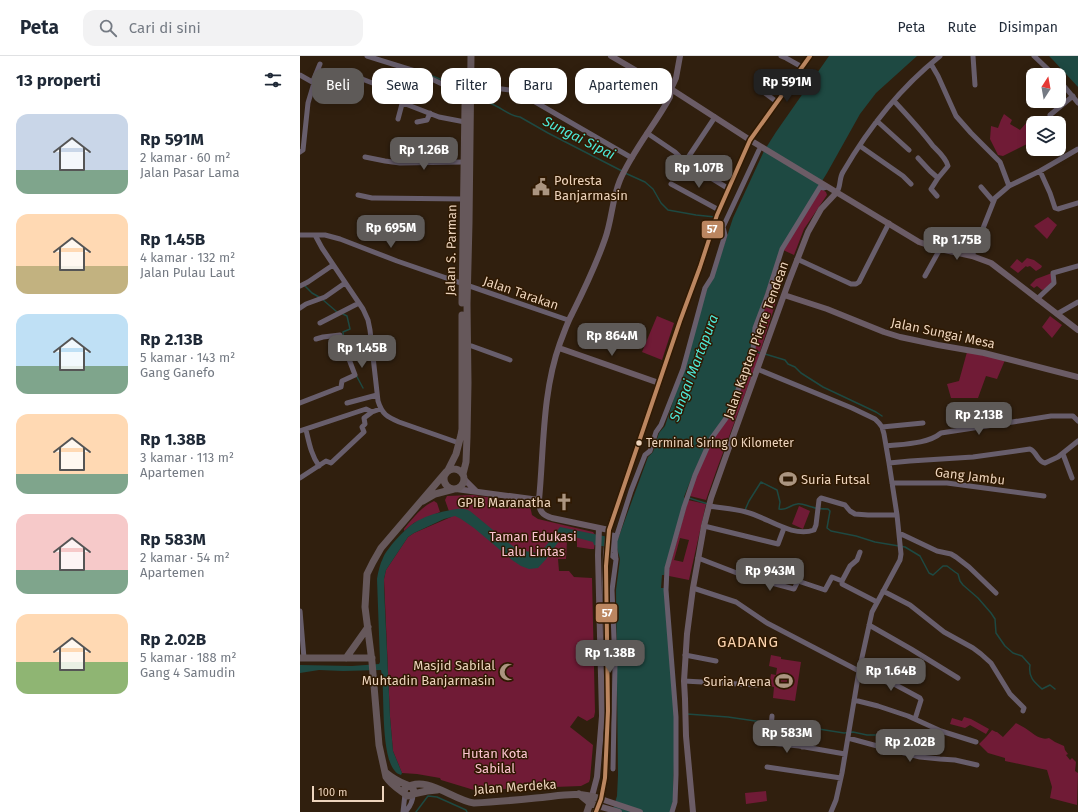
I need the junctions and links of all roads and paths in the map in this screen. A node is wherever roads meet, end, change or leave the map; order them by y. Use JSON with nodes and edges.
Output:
{"nodes":[{"id":1,"x":366,"y":56,"type":"edge"},
{"id":2,"x":466,"y":56,"type":"edge"},
{"id":3,"x":470,"y":56,"type":"edge"},
{"id":4,"x":610,"y":56,"type":"edge"},
{"id":5,"x":680,"y":56,"type":"edge"},
{"id":6,"x":781,"y":56,"type":"edge"},
{"id":7,"x":810,"y":56,"type":"edge"},
{"id":8,"x":940,"y":56,"type":"edge"},
{"id":9,"x":974,"y":56,"type":"edge"},
{"id":10,"x":1034,"y":56,"type":"edge"},
{"id":11,"x":320,"y":64,"type":"dead end"},
{"id":12,"x":931,"y":64,"type":"junction"},
{"id":13,"x":802,"y":67,"type":"junction"},
{"id":14,"x":319,"y":68,"type":"edge"},
{"id":15,"x":467,"y":68,"type":"edge"},
{"id":16,"x":470,"y":68,"type":"edge"},
{"id":17,"x":631,"y":68,"type":"edge"},
{"id":18,"x":1047,"y":68,"type":"edge"},
{"id":19,"x":300,"y":75,"type":"edge"},
{"id":20,"x":312,"y":81,"type":"edge"},
{"id":21,"x":441,"y":83,"type":"edge"},
{"id":22,"x":975,"y":85,"type":"dead end"},
{"id":23,"x":672,"y":87,"type":"edge"},
{"id":24,"x":501,"y":88,"type":"edge"},
{"id":25,"x":758,"y":88,"type":"dead end"},
{"id":26,"x":1066,"y":88,"type":"edge"},
{"id":27,"x":312,"y":89,"type":"edge"},
{"id":28,"x":672,"y":90,"type":"edge"},
{"id":29,"x":1073,"y":96,"type":"junction"},
{"id":30,"x":894,"y":101,"type":"junction"},
{"id":31,"x":777,"y":102,"type":"junction"},
{"id":32,"x":1078,"y":103,"type":"edge"},
{"id":33,"x":465,"y":104,"type":"edge"},
{"id":34,"x":468,"y":104,"type":"edge"},
{"id":35,"x":666,"y":104,"type":"edge"},
{"id":36,"x":430,"y":113,"type":"junction"},
{"id":37,"x":1050,"y":115,"type":"dead end"},
{"id":38,"x":715,"y":117,"type":"junction"},
{"id":39,"x":398,"y":119,"type":"dead end"},
{"id":40,"x":877,"y":121,"type":"junction"},
{"id":41,"x":417,"y":122,"type":"dead end"},
{"id":42,"x":465,"y":122,"type":"junction"},
{"id":43,"x":647,"y":132,"type":"junction"},
{"id":44,"x":750,"y":140,"type":"junction"},
{"id":45,"x":860,"y":146,"type":"junction"},
{"id":46,"x":760,"y":148,"type":"junction"},
{"id":47,"x":1078,"y":149,"type":"edge"},
{"id":48,"x":909,"y":150,"type":"dead end"},
{"id":49,"x":300,"y":152,"type":"edge"},
{"id":50,"x":467,"y":153,"type":"junction"},
{"id":51,"x":365,"y":157,"type":"dead end"},
{"id":52,"x":632,"y":158,"type":"junction"},
{"id":53,"x":918,"y":158,"type":"dead end"},
{"id":54,"x":464,"y":162,"type":"junction"},
{"id":55,"x":685,"y":162,"type":"junction"},
{"id":56,"x":1040,"y":171,"type":"junction"},
{"id":57,"x":938,"y":178,"type":"junction"},
{"id":58,"x":670,"y":184,"type":"dead end"},
{"id":59,"x":911,"y":184,"type":"dead end"},
{"id":60,"x":826,"y":186,"type":"junction"},
{"id":61,"x":1010,"y":186,"type":"junction"},
{"id":62,"x":981,"y":187,"type":"dead end"},
{"id":63,"x":729,"y":189,"type":"junction"},
{"id":64,"x":837,"y":192,"type":"junction"},
{"id":65,"x":358,"y":195,"type":"dead end"},
{"id":66,"x":938,"y":196,"type":"dead end"},
{"id":67,"x":464,"y":199,"type":"junction"},
{"id":68,"x":993,"y":201,"type":"junction"},
{"id":69,"x":1078,"y":203,"type":"edge"},
{"id":70,"x":718,"y":212,"type":"junction"},
{"id":71,"x":889,"y":223,"type":"junction"},
{"id":72,"x":300,"y":234,"type":"edge"},
{"id":73,"x":315,"y":235,"type":"junction"},
{"id":74,"x":940,"y":248,"type":"junction"},
{"id":75,"x":972,"y":256,"type":"junction"},
{"id":76,"x":797,"y":259,"type":"junction"},
{"id":77,"x":333,"y":265,"type":"junction"},
{"id":78,"x":1078,"y":266,"type":"edge"},
{"id":79,"x":925,"y":276,"type":"dead end"},
{"id":80,"x":345,"y":283,"type":"junction"},
{"id":81,"x":302,"y":285,"type":"edge"},
{"id":82,"x":465,"y":285,"type":"junction"},
{"id":83,"x":784,"y":295,"type":"junction"},
{"id":84,"x":1037,"y":299,"type":"junction"},
{"id":85,"x":1078,"y":302,"type":"edge"},
{"id":86,"x":359,"y":303,"type":"junction"},
{"id":87,"x":300,"y":308,"type":"edge"},
{"id":88,"x":1057,"y":314,"type":"junction"},
{"id":89,"x":568,"y":320,"type":"junction"},
{"id":90,"x":320,"y":323,"type":"dead end"},
{"id":91,"x":1078,"y":330,"type":"edge"},
{"id":92,"x":316,"y":339,"type":"dead end"},
{"id":93,"x":468,"y":340,"type":"junction"},
{"id":94,"x":559,"y":348,"type":"junction"},
{"id":95,"x":510,"y":360,"type":"dead end"},
{"id":96,"x":757,"y":369,"type":"junction"},
{"id":97,"x":1078,"y":376,"type":"edge"},
{"id":98,"x":659,"y":383,"type":"junction"},
{"id":99,"x":377,"y":395,"type":"junction"},
{"id":100,"x":300,"y":403,"type":"edge"},
{"id":101,"x":347,"y":403,"type":"dead end"},
{"id":102,"x":380,"y":409,"type":"junction"},
{"id":103,"x":372,"y":412,"type":"junction"},
{"id":104,"x":1078,"y":421,"type":"edge"},
{"id":105,"x":923,"y":423,"type":"dead end"},
{"id":106,"x":882,"y":427,"type":"junction"},
{"id":107,"x":306,"y":430,"type":"junction"},
{"id":108,"x":300,"y":431,"type":"edge"},
{"id":109,"x":1078,"y":441,"type":"edge"},
{"id":110,"x":459,"y":443,"type":"junction"},
{"id":111,"x":886,"y":446,"type":"junction"},
{"id":112,"x":1063,"y":454,"type":"junction"},
{"id":113,"x":889,"y":463,"type":"junction"},
{"id":114,"x":319,"y":466,"type":"junction"},
{"id":115,"x":447,"y":471,"type":"junction"},
{"id":116,"x":464,"y":476,"type":"junction"},
{"id":117,"x":300,"y":477,"type":"edge"},
{"id":118,"x":1072,"y":478,"type":"dead end"},
{"id":119,"x":892,"y":483,"type":"junction"},
{"id":120,"x":455,"y":489,"type":"junction"},
{"id":121,"x":476,"y":491,"type":"junction"},
{"id":122,"x":1044,"y":496,"type":"dead end"},
{"id":123,"x":539,"y":500,"type":"junction"},
{"id":124,"x":418,"y":504,"type":"junction"},
{"id":125,"x":710,"y":504,"type":"junction"},
{"id":126,"x":897,"y":515,"type":"junction"},
{"id":127,"x":704,"y":526,"type":"junction"},
{"id":128,"x":784,"y":528,"type":"junction"},
{"id":129,"x":599,"y":531,"type":"junction"},
{"id":130,"x":612,"y":533,"type":"junction"},
{"id":131,"x":899,"y":533,"type":"junction"},
{"id":132,"x":611,"y":550,"type":"junction"},
{"id":133,"x":860,"y":552,"type":"dead end"},
{"id":134,"x":698,"y":558,"type":"junction"},
{"id":135,"x":842,"y":582,"type":"junction"},
{"id":136,"x":693,"y":588,"type":"junction"},
{"id":137,"x":883,"y":591,"type":"junction"},
{"id":138,"x":996,"y":593,"type":"dead end"},
{"id":139,"x":877,"y":602,"type":"junction"},
{"id":140,"x":300,"y":612,"type":"edge"},
{"id":141,"x":869,"y":625,"type":"junction"},
{"id":142,"x":368,"y":627,"type":"junction"},
{"id":143,"x":685,"y":655,"type":"junction"},
{"id":144,"x":302,"y":658,"type":"edge"},
{"id":145,"x":346,"y":658,"type":"junction"},
{"id":146,"x":372,"y":660,"type":"junction"},
{"id":147,"x":716,"y":661,"type":"dead end"},
{"id":148,"x":859,"y":672,"type":"junction"},
{"id":149,"x":958,"y":678,"type":"dead end"},
{"id":150,"x":684,"y":681,"type":"junction"},
{"id":151,"x":757,"y":685,"type":"dead end"},
{"id":152,"x":854,"y":700,"type":"junction"},
{"id":153,"x":1023,"y":711,"type":"dead end"},
{"id":154,"x":772,"y":716,"type":"dead end"},
{"id":155,"x":914,"y":719,"type":"junction"},
{"id":156,"x":788,"y":724,"type":"dead end"},
{"id":157,"x":804,"y":728,"type":"dead end"},
{"id":158,"x":848,"y":738,"type":"junction"},
{"id":159,"x":976,"y":742,"type":"dead end"},
{"id":160,"x":786,"y":745,"type":"junction"},
{"id":161,"x":802,"y":747,"type":"junction"},
{"id":162,"x":845,"y":754,"type":"junction"},
{"id":163,"x":977,"y":765,"type":"dead end"},
{"id":164,"x":767,"y":767,"type":"dead end"},
{"id":165,"x":613,"y":768,"type":"dead end"},
{"id":166,"x":384,"y":772,"type":"junction"},
{"id":167,"x":841,"y":778,"type":"junction"},
{"id":168,"x":409,"y":786,"type":"junction"},
{"id":169,"x":442,"y":790,"type":"junction"},
{"id":170,"x":409,"y":794,"type":"junction"},
{"id":171,"x":591,"y":800,"type":"junction"},
{"id":172,"x":598,"y":806,"type":"edge"},
{"id":173,"x":611,"y":806,"type":"junction"},
{"id":174,"x":404,"y":812,"type":"edge"},
{"id":175,"x":586,"y":812,"type":"edge"},
{"id":176,"x":619,"y":812,"type":"edge"},
{"id":177,"x":640,"y":812,"type":"edge"},
{"id":178,"x":672,"y":812,"type":"edge"},
{"id":179,"x":692,"y":812,"type":"edge"},
{"id":180,"x":831,"y":812,"type":"edge"}],
"edges":[{"from":1,"to":21,"type":"street"},
{"from":2,"to":15,"type":"highway","name":"Jalan S. Parman"},
{"from":3,"to":16,"type":"highway","name":"Jalan S. Parman"},
{"from":4,"to":17,"type":"main road"},
{"from":5,"to":23,"type":"main road"},
{"from":6,"to":13,"type":"street"},
{"from":7,"to":13,"type":"street"},
{"from":8,"to":12,"type":"street"},
{"from":9,"to":22,"type":"street"},
{"from":10,"to":18,"type":"street"},
{"from":11,"to":14,"type":"street"},
{"from":12,"to":30,"type":"street"},
{"from":12,"to":61,"type":"street"},
{"from":13,"to":31,"type":"street"},
{"from":19,"to":20,"type":"street"},
{"from":24,"to":52,"type":"street"},
{"from":25,"to":31,"type":"street"},
{"from":26,"to":29,"type":"street"},
{"from":27,"to":49,"type":"street"},
{"from":28,"to":38,"type":"main road"},
{"from":29,"to":32,"type":"street"},
{"from":29,"to":37,"type":"street"},
{"from":30,"to":40,"type":"street"},
{"from":30,"to":57,"type":"street"},
{"from":31,"to":44,"type":"street"},
{"from":33,"to":42,"type":"highway","name":"Jalan S. Parman"},
{"from":34,"to":50,"type":"highway","name":"Jalan S. Parman"},
{"from":35,"to":43,"type":"main road"},
{"from":36,"to":39,"type":"street"},
{"from":36,"to":41,"type":"street"},
{"from":36,"to":42,"type":"street"},
{"from":38,"to":44,"type":"main road"},
{"from":38,"to":55,"type":"street"},
{"from":40,"to":45,"type":"street"},
{"from":40,"to":48,"type":"street"},
{"from":42,"to":50,"type":"highway","name":"Jalan S. Parman"},
{"from":43,"to":52,"type":"main road"},
{"from":43,"to":55,"type":"street"},
{"from":44,"to":46,"type":"main road"},
{"from":44,"to":63,"type":"main road"},
{"from":45,"to":59,"type":"street"},
{"from":45,"to":64,"type":"street"},
{"from":46,"to":60,"type":"main road"},
{"from":46,"to":130,"type":"street"},
{"from":47,"to":56,"type":"street"},
{"from":50,"to":54,"type":"highway","name":"Jalan S. Parman"},
{"from":50,"to":82,"type":"highway","name":"Jalan S. Parman"},
{"from":51,"to":54,"type":"street"},
{"from":52,"to":89,"type":"main road"},
{"from":53,"to":57,"type":"street"},
{"from":54,"to":67,"type":"highway","name":"Jalan S. Parman"},
{"from":55,"to":63,"type":"street"},
{"from":56,"to":61,"type":"street"},
{"from":56,"to":69,"type":"street"},
{"from":57,"to":66,"type":"street"},
{"from":58,"to":70,"type":"street"},
{"from":60,"to":64,"type":"main road"},
{"from":60,"to":178,"type":"street"},
{"from":61,"to":68,"type":"street"},
{"from":62,"to":68,"type":"street"},
{"from":63,"to":70,"type":"main road"},
{"from":64,"to":71,"type":"main road"},
{"from":64,"to":76,"type":"main road","name":"Jalan Kapten Pierre Tendean"},
{"from":65,"to":67,"type":"street"},
{"from":67,"to":82,"type":"highway","name":"Jalan S. Parman"},
{"from":68,"to":75,"type":"street"},
{"from":70,"to":98,"type":"main road"},
{"from":71,"to":74,"type":"main road"},
{"from":71,"to":76,"type":"street"},
{"from":72,"to":73,"type":"street","name":"Jalan Tarakan"},
{"from":73,"to":77,"type":"street"},
{"from":73,"to":82,"type":"street","name":"Jalan Tarakan"},
{"from":74,"to":75,"type":"main road"},
{"from":74,"to":79,"type":"street"},
{"from":75,"to":84,"type":"main road"},
{"from":76,"to":83,"type":"main road","name":"Jalan Kapten Pierre Tendean"},
{"from":77,"to":80,"type":"street"},
{"from":77,"to":81,"type":"street"},
{"from":78,"to":84,"type":"street"},
{"from":80,"to":86,"type":"street"},
{"from":80,"to":87,"type":"street"},
{"from":82,"to":89,"type":"street","name":"Jalan Tarakan"},
{"from":82,"to":93,"type":"highway","name":"Jalan S. Parman"},
{"from":82,"to":110,"type":"highway","name":"Jalan S. Parman"},
{"from":83,"to":96,"type":"main road","name":"Jalan Kapten Pierre Tendean"},
{"from":83,"to":97,"type":"main road","name":"Jalan Sungai Mesa"},
{"from":84,"to":88,"type":"main road"},
{"from":85,"to":88,"type":"street"},
{"from":86,"to":90,"type":"street"},
{"from":86,"to":99,"type":"street"},
{"from":88,"to":91,"type":"main road"},
{"from":89,"to":94,"type":"main road"},
{"from":92,"to":100,"type":"street"},
{"from":93,"to":95,"type":"street"},
{"from":93,"to":116,"type":"highway","name":"Jalan S. Parman"},
{"from":94,"to":98,"type":"main road"},
{"from":94,"to":123,"type":"main road"},
{"from":96,"to":106,"type":"street"},
{"from":96,"to":125,"type":"main road","name":"Jalan Kapten Pierre Tendean"},
{"from":98,"to":130,"type":"main road"},
{"from":99,"to":101,"type":"street"},
{"from":99,"to":102,"type":"street"},
{"from":102,"to":103,"type":"street"},
{"from":102,"to":110,"type":"street"},
{"from":103,"to":107,"type":"street"},
{"from":103,"to":114,"type":"street"},
{"from":104,"to":111,"type":"street"},
{"from":105,"to":106,"type":"street"},
{"from":106,"to":111,"type":"street"},
{"from":107,"to":108,"type":"street"},
{"from":107,"to":114,"type":"street"},
{"from":109,"to":112,"type":"street"},
{"from":110,"to":115,"type":"highway","name":"Jalan S. Parman"},
{"from":111,"to":113,"type":"street"},
{"from":112,"to":113,"type":"street"},
{"from":112,"to":118,"type":"street"},
{"from":113,"to":119,"type":"street"},
{"from":114,"to":117,"type":"street"},
{"from":115,"to":116,"type":"highway"},
{"from":115,"to":120,"type":"highway"},
{"from":115,"to":124,"type":"highway","name":"Jalan S. Parman"},
{"from":116,"to":120,"type":"highway"},
{"from":116,"to":121,"type":"main road"},
{"from":119,"to":122,"type":"street","name":"Gang Jambu"},
{"from":119,"to":126,"type":"street"},
{"from":120,"to":121,"type":"main road"},
{"from":120,"to":124,"type":"highway"},
{"from":121,"to":123,"type":"main road"},
{"from":123,"to":129,"type":"main road"},
{"from":124,"to":142,"type":"highway","name":"Jalan S. Parman"},
{"from":125,"to":127,"type":"main road","name":"Jalan Kapten Pierre Tendean"},
{"from":125,"to":128,"type":"street"},
{"from":126,"to":128,"type":"street"},
{"from":126,"to":131,"type":"street"},
{"from":127,"to":128,"type":"street"},
{"from":127,"to":134,"type":"main road","name":"Jalan Kapten Pierre Tendean"},
{"from":129,"to":130,"type":"main road"},
{"from":129,"to":171,"type":"main road"},
{"from":130,"to":132,"type":"main road"},
{"from":130,"to":132,"type":"street"},
{"from":131,"to":137,"type":"street"},
{"from":131,"to":138,"type":"street"},
{"from":132,"to":165,"type":"street"},
{"from":132,"to":172,"type":"main road"},
{"from":133,"to":135,"type":"street"},
{"from":134,"to":135,"type":"street"},
{"from":134,"to":136,"type":"main road","name":"Jalan Kapten Pierre Tendean"},
{"from":135,"to":139,"type":"street"},
{"from":136,"to":143,"type":"main road","name":"Jalan Kapten Pierre Tendean"},
{"from":136,"to":148,"type":"street"},
{"from":137,"to":139,"type":"street"},
{"from":137,"to":153,"type":"street"},
{"from":139,"to":141,"type":"street"},
{"from":140,"to":144,"type":"street"},
{"from":141,"to":148,"type":"street"},
{"from":141,"to":149,"type":"street"},
{"from":142,"to":145,"type":"highway"},
{"from":142,"to":146,"type":"highway","name":"Jalan S. Parman"},
{"from":143,"to":147,"type":"street"},
{"from":143,"to":150,"type":"main road","name":"Jalan Kapten Pierre Tendean"},
{"from":144,"to":145,"type":"highway"},
{"from":145,"to":146,"type":"highway"},
{"from":146,"to":166,"type":"highway","name":"Jalan S. Parman"},
{"from":148,"to":152,"type":"street"},
{"from":148,"to":155,"type":"street"},
{"from":150,"to":151,"type":"street"},
{"from":150,"to":179,"type":"main road","name":"Jalan Kapten Pierre Tendean"},
{"from":152,"to":155,"type":"street"},
{"from":152,"to":158,"type":"street"},
{"from":154,"to":160,"type":"street"},
{"from":155,"to":159,"type":"street"},
{"from":156,"to":160,"type":"street"},
{"from":157,"to":161,"type":"street"},
{"from":158,"to":162,"type":"street"},
{"from":158,"to":163,"type":"street"},
{"from":160,"to":161,"type":"street"},
{"from":161,"to":162,"type":"street"},
{"from":162,"to":167,"type":"street"},
{"from":164,"to":167,"type":"street"},
{"from":166,"to":168,"type":"highway"},
{"from":166,"to":170,"type":"highway"},
{"from":167,"to":180,"type":"street"},
{"from":168,"to":169,"type":"highway","name":"Jalan Merdeka"},
{"from":168,"to":170,"type":"highway"},
{"from":169,"to":170,"type":"highway"},
{"from":169,"to":171,"type":"highway","name":"Jalan Merdeka"},
{"from":170,"to":174,"type":"street"},
{"from":171,"to":172,"type":"highway","name":"Jalan Merdeka"},
{"from":171,"to":175,"type":"highway"},
{"from":172,"to":173,"type":"main road"},
{"from":173,"to":176,"type":"main road"},
{"from":173,"to":177,"type":"main road"}]}
